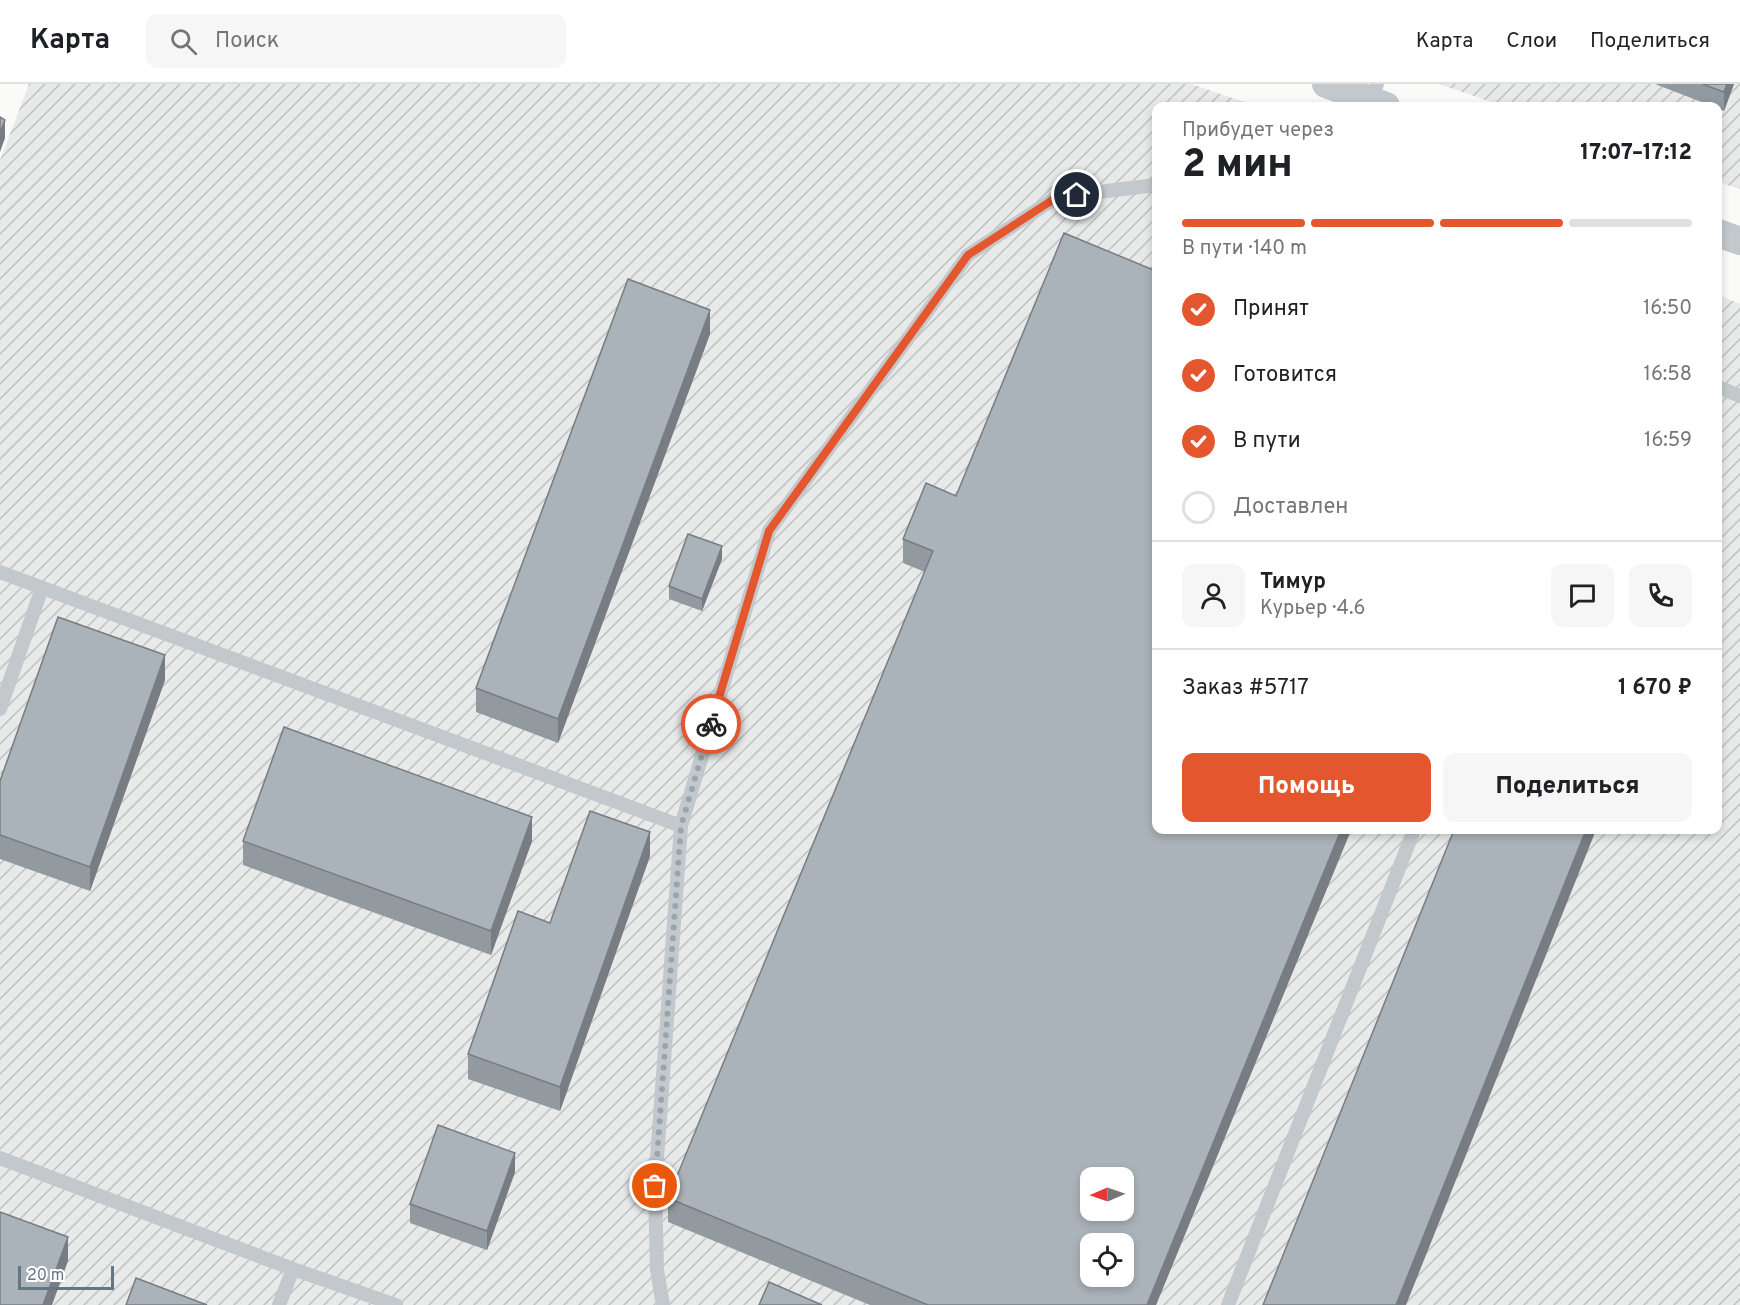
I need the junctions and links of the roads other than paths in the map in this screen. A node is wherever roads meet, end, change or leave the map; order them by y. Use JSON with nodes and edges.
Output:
{"nodes":[{"id":1,"x":1326,"y":84,"type":"edge"},
{"id":2,"x":1378,"y":97,"type":"edge"},
{"id":3,"x":1152,"y":185,"type":"edge"},
{"id":4,"x":1722,"y":234,"type":"edge"},
{"id":5,"x":1740,"y":241,"type":"edge"},
{"id":6,"x":1722,"y":389,"type":"edge"},
{"id":7,"x":1740,"y":396,"type":"edge"},
{"id":8,"x":0,"y":572,"type":"edge"},
{"id":9,"x":42,"y":588,"type":"junction"},
{"id":10,"x":0,"y":709,"type":"edge"},
{"id":11,"x":681,"y":826,"type":"junction"},
{"id":12,"x":1412,"y":834,"type":"edge"},
{"id":13,"x":0,"y":1158,"type":"edge"},
{"id":14,"x":293,"y":1269,"type":"junction"},
{"id":15,"x":279,"y":1305,"type":"edge"},
{"id":16,"x":396,"y":1305,"type":"edge"},
{"id":17,"x":663,"y":1305,"type":"edge"},
{"id":18,"x":1228,"y":1305,"type":"edge"}],
"edges":[{"from":1,"to":2,"type":"street"},
{"from":3,"to":11,"type":"lane"},
{"from":4,"to":5,"type":"street"},
{"from":6,"to":7,"type":"lane"},
{"from":8,"to":9,"type":"lane"},
{"from":9,"to":10,"type":"lane"},
{"from":9,"to":11,"type":"lane"},
{"from":11,"to":17,"type":"lane"},
{"from":12,"to":18,"type":"lane"},
{"from":13,"to":14,"type":"lane"},
{"from":14,"to":15,"type":"lane"},
{"from":14,"to":16,"type":"lane"}]}
